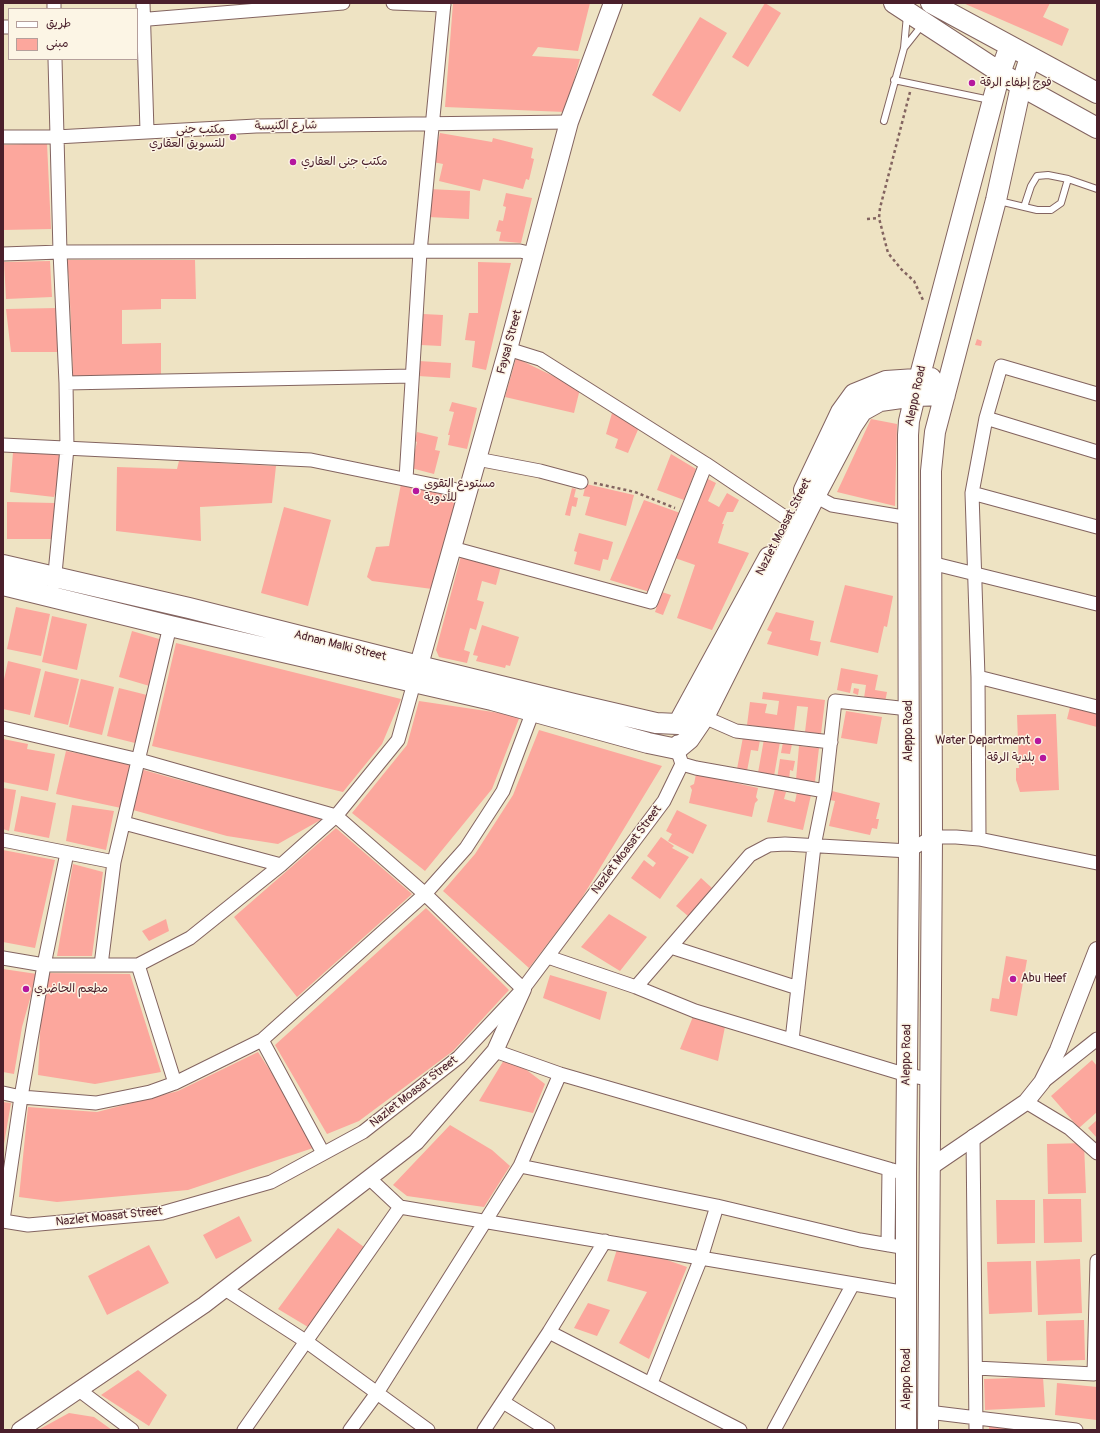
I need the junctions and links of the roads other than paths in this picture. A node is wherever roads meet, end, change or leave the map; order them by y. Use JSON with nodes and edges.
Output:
{"nodes":[{"id":1,"x":143,"y":3,"type":"edge"},
{"id":2,"x":343,"y":3,"type":"edge"},
{"id":3,"x":393,"y":3,"type":"edge"},
{"id":4,"x":613,"y":3,"type":"edge"},
{"id":5,"x":932,"y":3,"type":"edge"},
{"id":6,"x":444,"y":4,"type":"edge"},
{"id":7,"x":904,"y":6,"type":"edge"},
{"id":8,"x":140,"y":20,"type":"edge"},
{"id":9,"x":924,"y":22,"type":"junction"},
{"id":10,"x":1010,"y":46,"type":"junction"},
{"id":11,"x":904,"y":48,"type":"junction"},
{"id":12,"x":1030,"y":57,"type":"junction"},
{"id":13,"x":54,"y":60,"type":"edge"},
{"id":14,"x":1000,"y":73,"type":"junction"},
{"id":15,"x":894,"y":80,"type":"junction"},
{"id":16,"x":1021,"y":86,"type":"junction"},
{"id":17,"x":1097,"y":93,"type":"edge"},
{"id":18,"x":994,"y":100,"type":"junction"},
{"id":19,"x":884,"y":121,"type":"dead end"},
{"id":20,"x":569,"y":122,"type":"junction"},
{"id":21,"x":432,"y":124,"type":"junction"},
{"id":22,"x":1097,"y":128,"type":"edge"},
{"id":23,"x":147,"y":131,"type":"junction"},
{"id":24,"x":56,"y":137,"type":"junction"},
{"id":25,"x":3,"y":138,"type":"edge"},
{"id":26,"x":1068,"y":179,"type":"junction"},
{"id":27,"x":1097,"y":189,"type":"edge"},
{"id":28,"x":996,"y":200,"type":"junction"},
{"id":29,"x":1024,"y":207,"type":"junction"},
{"id":30,"x":60,"y":252,"type":"junction"},
{"id":31,"x":420,"y":252,"type":"junction"},
{"id":32,"x":3,"y":254,"type":"edge"},
{"id":33,"x":534,"y":254,"type":"junction"},
{"id":34,"x":508,"y":349,"type":"junction"},
{"id":35,"x":412,"y":376,"type":"junction"},
{"id":36,"x":66,"y":383,"type":"junction"},
{"id":37,"x":947,"y":386,"type":"junction"},
{"id":38,"x":917,"y":387,"type":"junction"},
{"id":39,"x":1097,"y":394,"type":"edge"},
{"id":40,"x":986,"y":418,"type":"junction"},
{"id":41,"x":3,"y":445,"type":"edge"},
{"id":42,"x":66,"y":448,"type":"junction"},
{"id":43,"x":1097,"y":452,"type":"edge"},
{"id":44,"x":477,"y":459,"type":"junction"},
{"id":45,"x":706,"y":464,"type":"junction"},
{"id":46,"x":406,"y":479,"type":"junction"},
{"id":47,"x":581,"y":482,"type":"road end"},
{"id":48,"x":467,"y":492,"type":"junction"},
{"id":49,"x":972,"y":493,"type":"junction"},
{"id":50,"x":815,"y":496,"type":"junction"},
{"id":51,"x":909,"y":518,"type":"junction"},
{"id":52,"x":789,"y":520,"type":"junction"},
{"id":53,"x":1097,"y":527,"type":"edge"},
{"id":54,"x":452,"y":548,"type":"junction"},
{"id":55,"x":931,"y":563,"type":"junction"},
{"id":56,"x":3,"y":565,"type":"edge"},
{"id":57,"x":973,"y":574,"type":"junction"},
{"id":58,"x":56,"y":576,"type":"junction"},
{"id":59,"x":3,"y":585,"type":"edge"},
{"id":60,"x":51,"y":596,"type":"junction"},
{"id":61,"x":1097,"y":604,"type":"edge"},
{"id":62,"x":170,"y":626,"type":"junction"},
{"id":63,"x":416,"y":675,"type":"junction"},
{"id":64,"x":978,"y":677,"type":"junction"},
{"id":65,"x":1097,"y":707,"type":"edge"},
{"id":66,"x":533,"y":710,"type":"junction"},
{"id":67,"x":909,"y":710,"type":"junction"},
{"id":68,"x":704,"y":717,"type":"junction"},
{"id":69,"x":678,"y":724,"type":"junction"},
{"id":70,"x":3,"y":728,"type":"edge"},
{"id":71,"x":830,"y":742,"type":"junction"},
{"id":72,"x":680,"y":756,"type":"junction"},
{"id":73,"x":139,"y":760,"type":"junction"},
{"id":74,"x":824,"y":791,"type":"junction"},
{"id":75,"x":336,"y":816,"type":"junction"},
{"id":76,"x":124,"y":823,"type":"junction"},
{"id":77,"x":932,"y":837,"type":"junction"},
{"id":78,"x":3,"y":840,"type":"edge"},
{"id":79,"x":979,"y":840,"type":"junction"},
{"id":80,"x":814,"y":846,"type":"junction"},
{"id":81,"x":909,"y":851,"type":"junction"},
{"id":82,"x":67,"y":853,"type":"junction"},
{"id":83,"x":114,"y":862,"type":"junction"},
{"id":84,"x":1097,"y":863,"type":"edge"},
{"id":85,"x":281,"y":865,"type":"junction"},
{"id":86,"x":425,"y":894,"type":"junction"},
{"id":87,"x":671,"y":947,"type":"junction"},
{"id":88,"x":1097,"y":950,"type":"edge"},
{"id":89,"x":548,"y":957,"type":"junction"},
{"id":90,"x":3,"y":958,"type":"edge"},
{"id":91,"x":44,"y":965,"type":"junction"},
{"id":92,"x":101,"y":965,"type":"junction"},
{"id":93,"x":138,"y":965,"type":"junction"},
{"id":94,"x":636,"y":988,"type":"junction"},
{"id":95,"x":798,"y":988,"type":"junction"},
{"id":96,"x":523,"y":989,"type":"junction"},
{"id":97,"x":1097,"y":1039,"type":"edge"},
{"id":98,"x":262,"y":1040,"type":"junction"},
{"id":99,"x":792,"y":1040,"type":"junction"},
{"id":100,"x":495,"y":1051,"type":"junction"},
{"id":101,"x":560,"y":1074,"type":"junction"},
{"id":102,"x":907,"y":1075,"type":"junction"},
{"id":103,"x":929,"y":1079,"type":"junction"},
{"id":104,"x":1042,"y":1082,"type":"junction"},
{"id":105,"x":175,"y":1083,"type":"junction"},
{"id":106,"x":3,"y":1094,"type":"edge"},
{"id":107,"x":21,"y":1097,"type":"junction"},
{"id":108,"x":1026,"y":1102,"type":"junction"},
{"id":109,"x":973,"y":1136,"type":"junction"},
{"id":110,"x":324,"y":1153,"type":"junction"},
{"id":111,"x":1097,"y":1153,"type":"edge"},
{"id":112,"x":520,"y":1166,"type":"junction"},
{"id":113,"x":929,"y":1168,"type":"junction"},
{"id":114,"x":897,"y":1172,"type":"junction"},
{"id":115,"x":369,"y":1178,"type":"junction"},
{"id":116,"x":717,"y":1206,"type":"junction"},
{"id":117,"x":400,"y":1207,"type":"junction"},
{"id":118,"x":3,"y":1220,"type":"edge"},
{"id":119,"x":486,"y":1220,"type":"junction"},
{"id":120,"x":605,"y":1241,"type":"junction"},
{"id":121,"x":897,"y":1246,"type":"junction"},
{"id":122,"x":701,"y":1258,"type":"junction"},
{"id":123,"x":1097,"y":1261,"type":"edge"},
{"id":124,"x":853,"y":1284,"type":"junction"},
{"id":125,"x":225,"y":1289,"type":"junction"},
{"id":126,"x":907,"y":1293,"type":"junction"},
{"id":127,"x":549,"y":1332,"type":"junction"},
{"id":128,"x":307,"y":1342,"type":"junction"},
{"id":129,"x":976,"y":1368,"type":"junction"},
{"id":130,"x":651,"y":1383,"type":"junction"},
{"id":131,"x":80,"y":1390,"type":"junction"},
{"id":132,"x":377,"y":1393,"type":"junction"},
{"id":133,"x":502,"y":1402,"type":"junction"},
{"id":134,"x":928,"y":1421,"type":"edge"},
{"id":135,"x":976,"y":1424,"type":"edge"},
{"id":136,"x":20,"y":1430,"type":"edge"},
{"id":137,"x":132,"y":1430,"type":"edge"},
{"id":138,"x":244,"y":1430,"type":"edge"},
{"id":139,"x":350,"y":1430,"type":"edge"},
{"id":140,"x":428,"y":1430,"type":"edge"},
{"id":141,"x":484,"y":1430,"type":"edge"},
{"id":142,"x":548,"y":1430,"type":"edge"},
{"id":143,"x":740,"y":1430,"type":"edge"},
{"id":144,"x":774,"y":1430,"type":"edge"},
{"id":145,"x":906,"y":1430,"type":"edge"},
{"id":146,"x":1076,"y":1430,"type":"edge"}],
"edges":[{"from":1,"to":8,"type":"street"},
{"from":2,"to":8,"type":"street"},
{"from":3,"to":6,"type":"street"},
{"from":4,"to":20,"type":"main road","name":"Faysal Street"},
{"from":5,"to":9,"type":"main road"},
{"from":5,"to":10,"type":"main road"},
{"from":6,"to":21,"type":"street"},
{"from":7,"to":9,"type":"main road"},
{"from":7,"to":11,"type":"lane"},
{"from":8,"to":23,"type":"street"},
{"from":9,"to":11,"type":"lane"},
{"from":9,"to":14,"type":"main road"},
{"from":10,"to":12,"type":"main road"},
{"from":10,"to":14,"type":"main road","name":"Aleppo Road"},
{"from":11,"to":15,"type":"lane"},
{"from":12,"to":16,"type":"main road","name":"Aleppo Road"},
{"from":12,"to":17,"type":"main road"},
{"from":13,"to":24,"type":"street"},
{"from":14,"to":16,"type":"main road"},
{"from":14,"to":18,"type":"main road","name":"Aleppo Road"},
{"from":15,"to":18,"type":"lane"},
{"from":15,"to":19,"type":"lane"},
{"from":16,"to":22,"type":"main road"},
{"from":16,"to":28,"type":"main road","name":"Aleppo Road"},
{"from":18,"to":38,"type":"main road","name":"Aleppo Road"},
{"from":20,"to":21,"type":"street","name":"شارع الكنيسة"},
{"from":20,"to":33,"type":"main road","name":"Faysal Street"},
{"from":21,"to":23,"type":"street","name":"شارع الكنيسة"},
{"from":21,"to":31,"type":"street"},
{"from":23,"to":24,"type":"street","name":"شارع الكنيسة"},
{"from":24,"to":25,"type":"street","name":"شارع الكنيسة"},
{"from":24,"to":30,"type":"street"},
{"from":26,"to":27,"type":"lane"},
{"from":26,"to":29,"type":"lane"},
{"from":26,"to":29,"type":"lane"},
{"from":28,"to":29,"type":"lane"},
{"from":28,"to":37,"type":"main road","name":"Aleppo Road"},
{"from":30,"to":31,"type":"street"},
{"from":30,"to":32,"type":"street"},
{"from":30,"to":36,"type":"street"},
{"from":31,"to":33,"type":"street"},
{"from":31,"to":35,"type":"street"},
{"from":33,"to":34,"type":"main road","name":"Faysal Street"},
{"from":34,"to":44,"type":"main road","name":"Faysal Street"},
{"from":34,"to":45,"type":"street"},
{"from":35,"to":36,"type":"street"},
{"from":35,"to":46,"type":"street"},
{"from":36,"to":42,"type":"street"},
{"from":37,"to":38,"type":"main road","name":"Nazlet Moasat Street"},
{"from":37,"to":55,"type":"main road","name":"Aleppo Road"},
{"from":38,"to":50,"type":"main road","name":"Nazlet Moasat Street"},
{"from":38,"to":51,"type":"main road","name":"Aleppo Road"},
{"from":38,"to":52,"type":"main road","name":"Nazlet Moasat Street"},
{"from":39,"to":40,"type":"street"},
{"from":40,"to":43,"type":"street"},
{"from":40,"to":49,"type":"street"},
{"from":41,"to":42,"type":"street"},
{"from":42,"to":46,"type":"street"},
{"from":42,"to":58,"type":"street"},
{"from":44,"to":47,"type":"street"},
{"from":44,"to":48,"type":"main road","name":"Faysal Street"},
{"from":45,"to":52,"type":"street"},
{"from":45,"to":54,"type":"street"},
{"from":46,"to":48,"type":"street"},
{"from":48,"to":54,"type":"main road","name":"Faysal Street"},
{"from":49,"to":53,"type":"street"},
{"from":49,"to":57,"type":"street"},
{"from":50,"to":51,"type":"street"},
{"from":50,"to":68,"type":"main road","name":"Nazlet Moasat Street"},
{"from":51,"to":67,"type":"main road","name":"Aleppo Road"},
{"from":52,"to":69,"type":"main road","name":"Nazlet Moasat Street"},
{"from":54,"to":63,"type":"main road","name":"Faysal Street"},
{"from":55,"to":57,"type":"street"},
{"from":55,"to":77,"type":"main road","name":"Aleppo Road"},
{"from":56,"to":58,"type":"main road","name":"Adnan Malki Street"},
{"from":57,"to":61,"type":"street"},
{"from":57,"to":64,"type":"street"},
{"from":58,"to":60,"type":"street"},
{"from":58,"to":63,"type":"main road","name":"Adnan Malki Street"},
{"from":59,"to":60,"type":"main road","name":"Adnan Malki Street"},
{"from":60,"to":62,"type":"main road","name":"Adnan Malki Street"},
{"from":62,"to":63,"type":"main road","name":"Adnan Malki Street"},
{"from":62,"to":73,"type":"street"},
{"from":63,"to":66,"type":"main road","name":"Adnan Malki Street"},
{"from":63,"to":69,"type":"main road","name":"Adnan Malki Street"},
{"from":63,"to":75,"type":"street"},
{"from":64,"to":65,"type":"street"},
{"from":64,"to":79,"type":"street"},
{"from":66,"to":72,"type":"main road","name":"Adnan Malki Street"},
{"from":66,"to":86,"type":"street"},
{"from":67,"to":71,"type":"street"},
{"from":67,"to":81,"type":"main road","name":"Aleppo Road"},
{"from":68,"to":71,"type":"street"},
{"from":68,"to":72,"type":"main road","name":"Nazlet Moasat Street"},
{"from":69,"to":72,"type":"street","name":"Nazlet Moasat Street"},
{"from":70,"to":73,"type":"street"},
{"from":71,"to":74,"type":"street"},
{"from":72,"to":74,"type":"street"},
{"from":72,"to":89,"type":"street","name":"Nazlet Moasat Street"},
{"from":73,"to":75,"type":"street"},
{"from":73,"to":76,"type":"street"},
{"from":74,"to":80,"type":"street"},
{"from":75,"to":85,"type":"street"},
{"from":75,"to":86,"type":"street"},
{"from":76,"to":83,"type":"street"},
{"from":76,"to":85,"type":"street"},
{"from":77,"to":79,"type":"street"},
{"from":77,"to":81,"type":"street"},
{"from":77,"to":103,"type":"main road","name":"Aleppo Road"},
{"from":78,"to":82,"type":"street"},
{"from":79,"to":84,"type":"street"},
{"from":80,"to":81,"type":"street"},
{"from":80,"to":87,"type":"street"},
{"from":80,"to":95,"type":"street"},
{"from":81,"to":102,"type":"main road","name":"Aleppo Road"},
{"from":82,"to":83,"type":"street"},
{"from":82,"to":91,"type":"street"},
{"from":83,"to":92,"type":"street"},
{"from":85,"to":93,"type":"street"},
{"from":86,"to":96,"type":"street"},
{"from":86,"to":98,"type":"street"},
{"from":87,"to":94,"type":"street"},
{"from":87,"to":95,"type":"street"},
{"from":88,"to":104,"type":"street"},
{"from":89,"to":94,"type":"street"},
{"from":89,"to":96,"type":"street","name":"Nazlet Moasat Street"},
{"from":90,"to":91,"type":"street"},
{"from":91,"to":92,"type":"street"},
{"from":91,"to":107,"type":"street"},
{"from":92,"to":93,"type":"street"},
{"from":93,"to":105,"type":"street"},
{"from":94,"to":99,"type":"street"},
{"from":95,"to":99,"type":"street"},
{"from":96,"to":100,"type":"street"},
{"from":96,"to":110,"type":"street","name":"Nazlet Moasat Street"},
{"from":97,"to":104,"type":"street"},
{"from":98,"to":105,"type":"street"},
{"from":98,"to":110,"type":"street"},
{"from":99,"to":102,"type":"street"},
{"from":100,"to":101,"type":"street"},
{"from":100,"to":115,"type":"street"},
{"from":101,"to":112,"type":"street"},
{"from":101,"to":114,"type":"street"},
{"from":102,"to":103,"type":"street"},
{"from":102,"to":114,"type":"main road","name":"Aleppo Road"},
{"from":103,"to":113,"type":"main road","name":"Aleppo Road"},
{"from":104,"to":108,"type":"street"},
{"from":105,"to":107,"type":"street"},
{"from":106,"to":107,"type":"street"},
{"from":107,"to":118,"type":"street"},
{"from":108,"to":109,"type":"street"},
{"from":108,"to":111,"type":"street"},
{"from":109,"to":113,"type":"street"},
{"from":109,"to":129,"type":"street"},
{"from":110,"to":118,"type":"street","name":"Nazlet Moasat Street"},
{"from":112,"to":116,"type":"street"},
{"from":112,"to":119,"type":"street"},
{"from":113,"to":134,"type":"main road","name":"Aleppo Road"},
{"from":114,"to":121,"type":"main road","name":"Aleppo Road"},
{"from":115,"to":117,"type":"street"},
{"from":115,"to":125,"type":"street"},
{"from":116,"to":121,"type":"street"},
{"from":116,"to":122,"type":"street"},
{"from":117,"to":119,"type":"street"},
{"from":117,"to":128,"type":"street"},
{"from":119,"to":120,"type":"street"},
{"from":119,"to":132,"type":"street"},
{"from":120,"to":122,"type":"street"},
{"from":120,"to":127,"type":"street"},
{"from":121,"to":126,"type":"main road","name":"Aleppo Road"},
{"from":122,"to":124,"type":"street"},
{"from":122,"to":130,"type":"street"},
{"from":123,"to":129,"type":"street"},
{"from":124,"to":126,"type":"street"},
{"from":124,"to":144,"type":"street"},
{"from":125,"to":128,"type":"street"},
{"from":125,"to":131,"type":"street"},
{"from":126,"to":145,"type":"main road","name":"Aleppo Road"},
{"from":127,"to":130,"type":"street"},
{"from":127,"to":133,"type":"street"},
{"from":128,"to":132,"type":"street"},
{"from":128,"to":138,"type":"street"},
{"from":129,"to":135,"type":"street"},
{"from":130,"to":143,"type":"street"},
{"from":131,"to":136,"type":"street"},
{"from":131,"to":137,"type":"street"},
{"from":132,"to":139,"type":"street"},
{"from":132,"to":140,"type":"street"},
{"from":133,"to":141,"type":"street"},
{"from":133,"to":142,"type":"street"},
{"from":134,"to":135,"type":"street"},
{"from":135,"to":146,"type":"street"}]}
